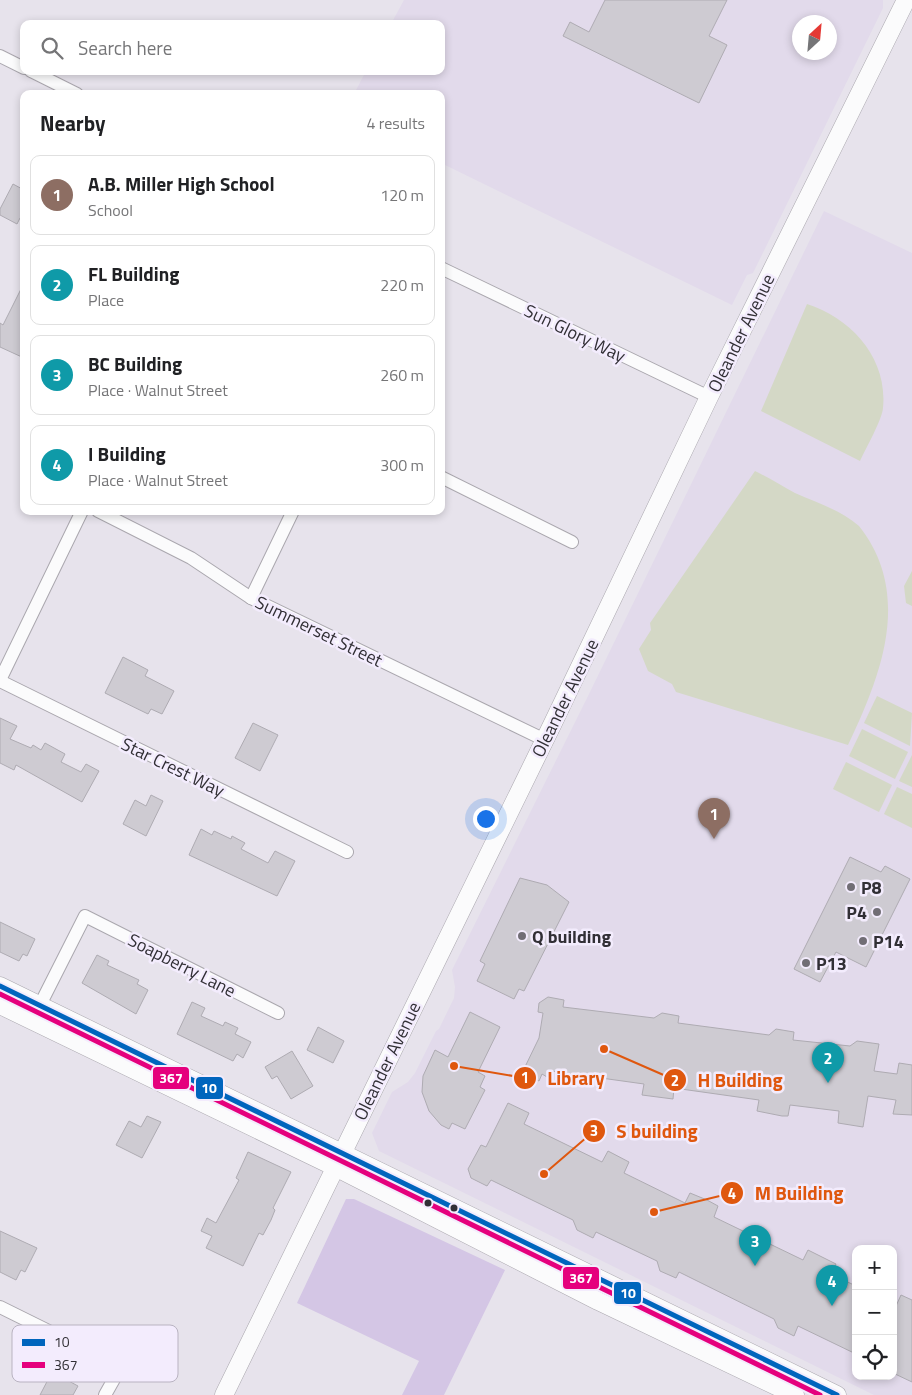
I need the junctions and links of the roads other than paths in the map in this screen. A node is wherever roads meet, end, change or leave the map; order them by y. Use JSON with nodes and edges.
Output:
{"nodes":[{"id":1,"x":906,"y":0,"type":"edge"},
{"id":2,"x":0,"y":56,"type":"edge"},
{"id":3,"x":20,"y":66,"type":"edge"},
{"id":4,"x":39,"y":75,"type":"edge"},
{"id":5,"x":69,"y":90,"type":"edge"},
{"id":6,"x":445,"y":270,"type":"edge"},
{"id":7,"x":709,"y":397,"type":"junction"},
{"id":8,"x":445,"y":479,"type":"edge"},
{"id":9,"x":80,"y":515,"type":"edge"},
{"id":10,"x":106,"y":515,"type":"edge"},
{"id":11,"x":291,"y":515,"type":"edge"},
{"id":12,"x":572,"y":542,"type":"dead end"},
{"id":13,"x":251,"y":598,"type":"junction"},
{"id":14,"x":0,"y":680,"type":"edge"},
{"id":15,"x":545,"y":740,"type":"junction"},
{"id":16,"x":347,"y":852,"type":"dead end"},
{"id":17,"x":0,"y":986,"type":"edge"},
{"id":18,"x":0,"y":1005,"type":"edge"},
{"id":19,"x":40,"y":1005,"type":"junction"},
{"id":20,"x":278,"y":1013,"type":"dead end"},
{"id":21,"x":338,"y":1160,"type":"junction"},
{"id":22,"x":0,"y":1307,"type":"edge"},
{"id":23,"x":36,"y":1325,"type":"edge"},
{"id":24,"x":112,"y":1382,"type":"edge"},
{"id":25,"x":105,"y":1395,"type":"edge"},
{"id":26,"x":224,"y":1395,"type":"edge"},
{"id":27,"x":795,"y":1395,"type":"edge"},
{"id":28,"x":837,"y":1395,"type":"edge"}],
"edges":[{"from":1,"to":7,"type":"street","name":"Oleander Avenue"},
{"from":2,"to":3,"type":"street"},
{"from":4,"to":5,"type":"street"},
{"from":6,"to":7,"type":"street","name":"Sun Glory Way"},
{"from":7,"to":15,"type":"street","name":"Oleander Avenue"},
{"from":8,"to":12,"type":"street"},
{"from":9,"to":14,"type":"street"},
{"from":10,"to":13,"type":"street","name":"Summerset Street"},
{"from":11,"to":13,"type":"street"},
{"from":13,"to":15,"type":"street","name":"Summerset Street"},
{"from":14,"to":16,"type":"street","name":"Star Crest Way"},
{"from":15,"to":21,"type":"street","name":"Oleander Avenue"},
{"from":17,"to":19,"type":"street"},
{"from":18,"to":21,"type":"street"},
{"from":19,"to":20,"type":"street","name":"Soapberry Lane"},
{"from":19,"to":21,"type":"street"},
{"from":21,"to":26,"type":"street","name":"Oleander Avenue"},
{"from":21,"to":27,"type":"street"},
{"from":21,"to":28,"type":"street"},
{"from":22,"to":23,"type":"street"},
{"from":24,"to":25,"type":"street"}]}
